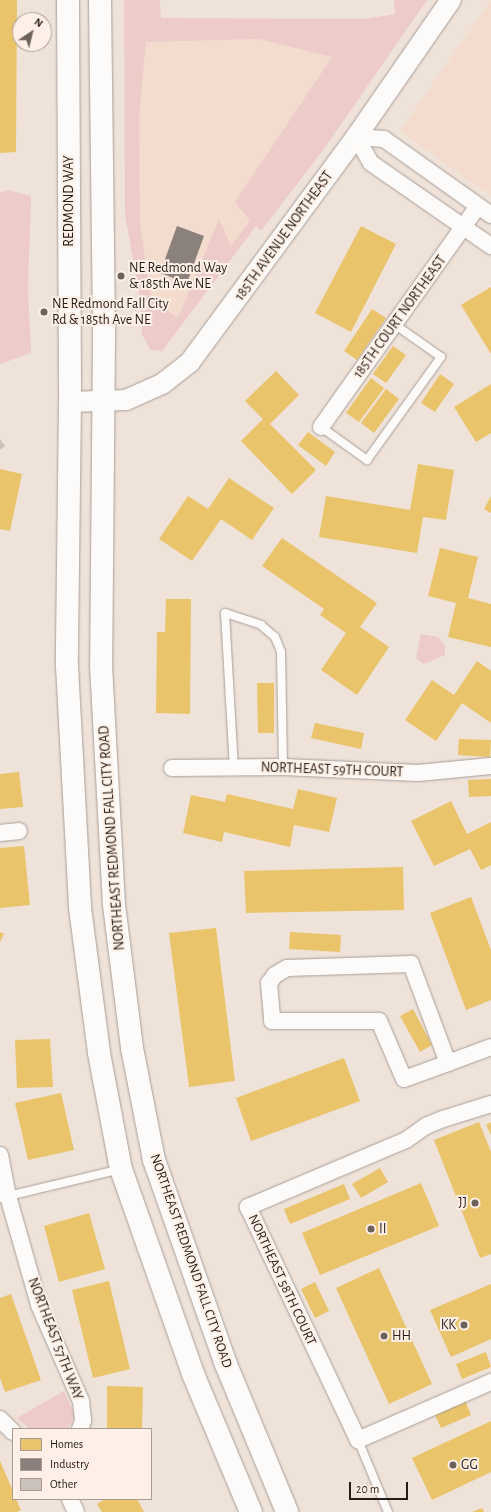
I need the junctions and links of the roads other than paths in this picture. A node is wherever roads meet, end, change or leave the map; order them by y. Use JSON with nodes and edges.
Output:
{"nodes":[{"id":1,"x":68,"y":0,"type":"edge"},
{"id":2,"x":100,"y":0,"type":"edge"},
{"id":3,"x":451,"y":0,"type":"edge"},
{"id":4,"x":356,"y":137,"type":"junction"},
{"id":5,"x":485,"y":211,"type":"edge"},
{"id":6,"x":464,"y":227,"type":"junction"},
{"id":7,"x":491,"y":246,"type":"edge"},
{"id":8,"x":394,"y":324,"type":"junction"},
{"id":9,"x":104,"y":401,"type":"junction"},
{"id":10,"x":70,"y":402,"type":"junction"},
{"id":11,"x":321,"y":427,"type":"joint"},
{"id":12,"x":491,"y":766,"type":"edge"},
{"id":13,"x":283,"y":767,"type":"junction"},
{"id":14,"x":172,"y":768,"type":"dead end"},
{"id":15,"x":234,"y":769,"type":"junction"},
{"id":16,"x":19,"y":831,"type":"dead end"},
{"id":17,"x":0,"y":833,"type":"edge"},
{"id":18,"x":491,"y":1047,"type":"edge"},
{"id":19,"x":448,"y":1063,"type":"junction"},
{"id":20,"x":491,"y":1104,"type":"edge"},
{"id":21,"x":0,"y":1155,"type":"edge"},
{"id":22,"x":122,"y":1169,"type":"junction"},
{"id":23,"x":4,"y":1197,"type":"edge"},
{"id":24,"x":491,"y":1382,"type":"edge"},
{"id":25,"x":0,"y":1419,"type":"edge"},
{"id":26,"x":80,"y":1428,"type":"edge"},
{"id":27,"x":12,"y":1431,"type":"edge"},
{"id":28,"x":358,"y":1440,"type":"junction"},
{"id":29,"x":70,"y":1500,"type":"edge"},
{"id":30,"x":76,"y":1512,"type":"edge"},
{"id":31,"x":250,"y":1512,"type":"edge"},
{"id":32,"x":287,"y":1512,"type":"edge"},
{"id":33,"x":388,"y":1512,"type":"edge"}],
"edges":[{"from":1,"to":10,"type":"main road","name":"REDMOND WAY"},
{"from":2,"to":9,"type":"main road"},
{"from":3,"to":4,"type":"street","name":"185TH AVENUE NORTHEAST"},
{"from":4,"to":5,"type":"street"},
{"from":4,"to":6,"type":"street"},
{"from":4,"to":9,"type":"street","name":"185TH AVENUE NORTHEAST"},
{"from":5,"to":6,"type":"street","name":"185TH COURT NORTHEAST"},
{"from":6,"to":7,"type":"street"},
{"from":6,"to":8,"type":"street","name":"185TH COURT NORTHEAST"},
{"from":8,"to":11,"type":"street","name":"185TH COURT NORTHEAST"},
{"from":8,"to":11,"type":"lane"},
{"from":9,"to":10,"type":"street","name":"185TH AVENUE NORTHEAST"},
{"from":9,"to":32,"type":"main road","name":"NORTHEAST REDMOND FALL CITY ROAD"},
{"from":10,"to":22,"type":"main road"},
{"from":12,"to":13,"type":"street","name":"NORTHEAST 59TH COURT"},
{"from":13,"to":15,"type":"street","name":"NORTHEAST 59TH COURT"},
{"from":13,"to":15,"type":"lane"},
{"from":14,"to":15,"type":"street","name":"NORTHEAST 59TH COURT"},
{"from":16,"to":17,"type":"street"},
{"from":18,"to":19,"type":"street"},
{"from":19,"to":19,"type":"street"},
{"from":20,"to":28,"type":"street","name":"NORTHEAST 58TH COURT"},
{"from":21,"to":23,"type":"street","name":"NORTHEAST 57TH WAY"},
{"from":22,"to":23,"type":"lane"},
{"from":22,"to":31,"type":"main road"},
{"from":23,"to":26,"type":"street","name":"NORTHEAST 57TH WAY"},
{"from":24,"to":28,"type":"street"},
{"from":25,"to":27,"type":"street"},
{"from":28,"to":33,"type":"lane"},
{"from":29,"to":30,"type":"street"}]}
